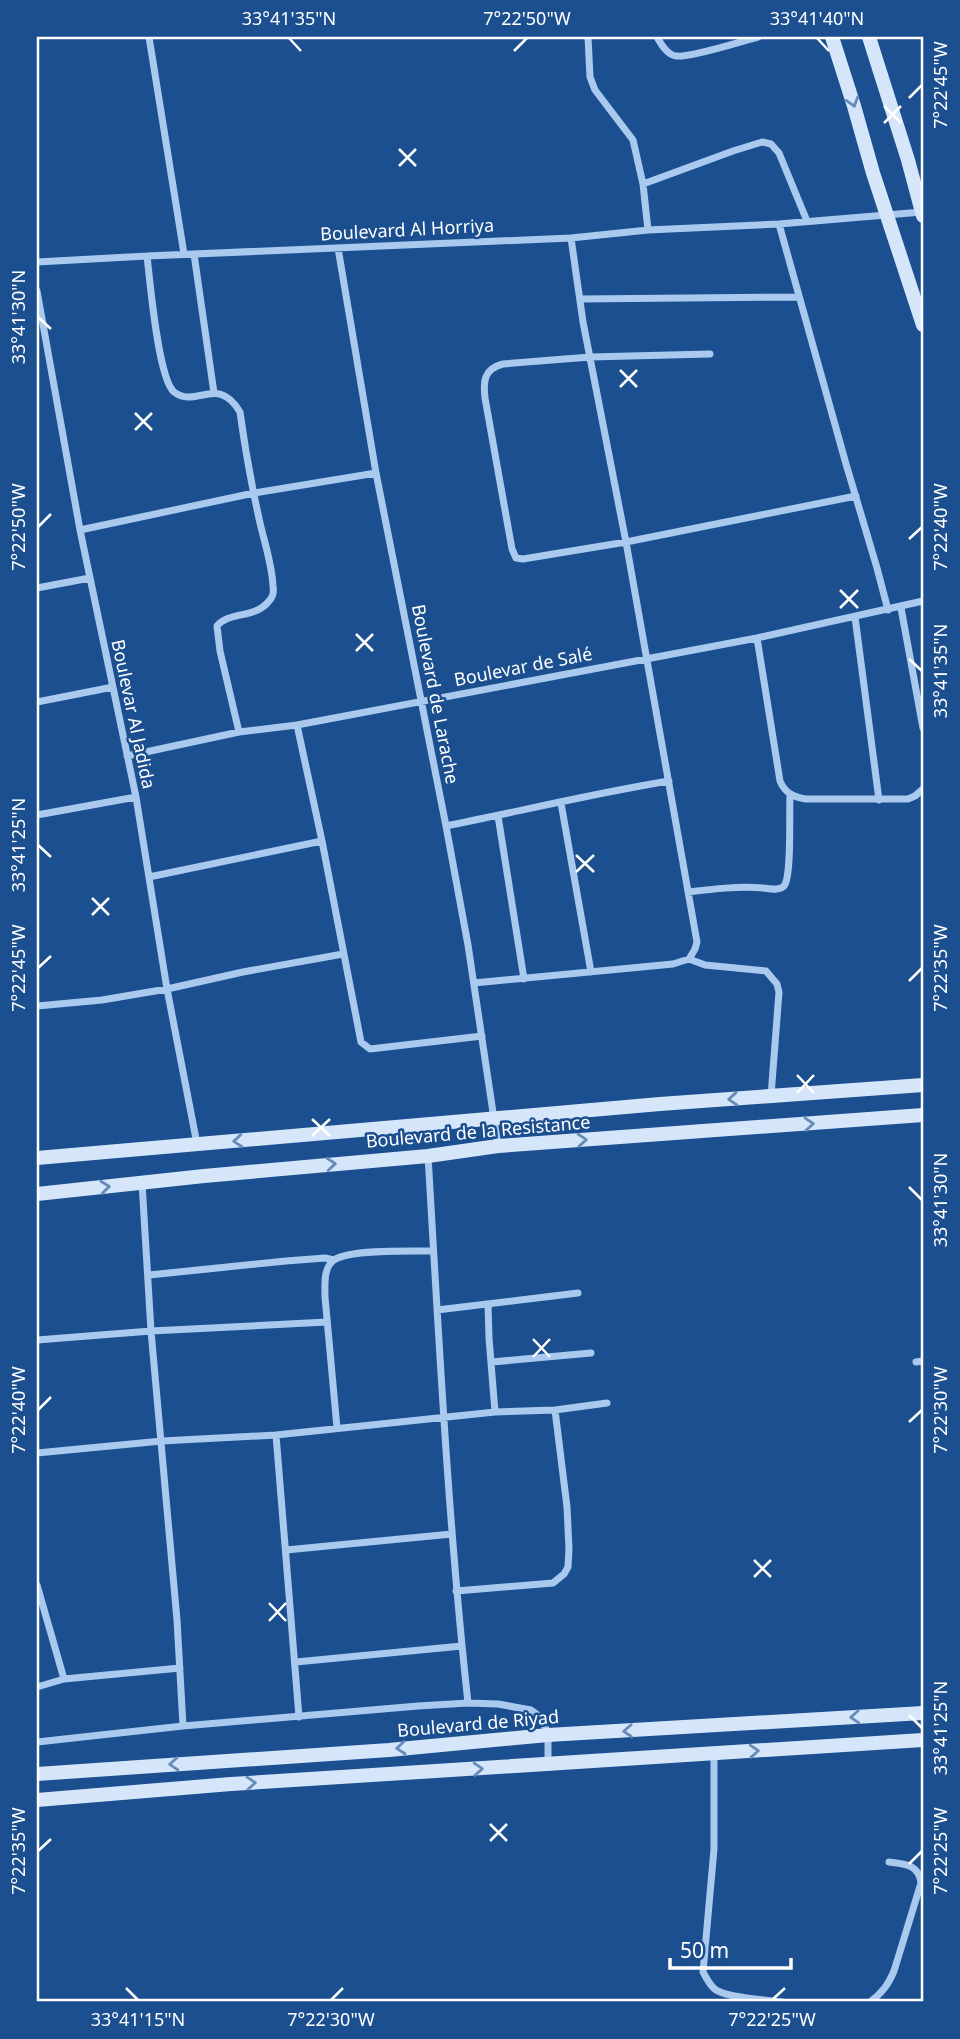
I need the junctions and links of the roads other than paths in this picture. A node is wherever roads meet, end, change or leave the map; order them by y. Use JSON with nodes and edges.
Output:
{"nodes":[{"id":1,"x":149,"y":37,"type":"edge"},
{"id":2,"x":588,"y":37,"type":"edge"},
{"id":3,"x":657,"y":37,"type":"edge"},
{"id":4,"x":758,"y":37,"type":"edge"},
{"id":5,"x":832,"y":37,"type":"edge"},
{"id":6,"x":869,"y":37,"type":"edge"},
{"id":7,"x":643,"y":184,"type":"junction"},
{"id":8,"x":923,"y":214,"type":"edge"},
{"id":9,"x":888,"y":215,"type":"junction"},
{"id":10,"x":807,"y":220,"type":"junction"},
{"id":11,"x":779,"y":224,"type":"junction"},
{"id":12,"x":648,"y":230,"type":"junction"},
{"id":13,"x":571,"y":238,"type":"junction"},
{"id":14,"x":338,"y":248,"type":"junction"},
{"id":15,"x":184,"y":254,"type":"junction"},
{"id":16,"x":194,"y":254,"type":"junction"},
{"id":17,"x":147,"y":256,"type":"junction"},
{"id":18,"x":37,"y":262,"type":"edge"},
{"id":19,"x":37,"y":291,"type":"edge"},
{"id":20,"x":799,"y":297,"type":"junction"},
{"id":21,"x":580,"y":299,"type":"junction"},
{"id":22,"x":923,"y":325,"type":"edge"},
{"id":23,"x":710,"y":354,"type":"dead end"},
{"id":24,"x":590,"y":356,"type":"junction"},
{"id":25,"x":214,"y":393,"type":"junction"},
{"id":26,"x":376,"y":473,"type":"junction"},
{"id":27,"x":254,"y":494,"type":"junction"},
{"id":28,"x":856,"y":496,"type":"junction"},
{"id":29,"x":80,"y":530,"type":"junction"},
{"id":30,"x":626,"y":542,"type":"junction"},
{"id":31,"x":90,"y":578,"type":"junction"},
{"id":32,"x":37,"y":588,"type":"edge"},
{"id":33,"x":923,"y":601,"type":"edge"},
{"id":34,"x":901,"y":608,"type":"junction"},
{"id":35,"x":888,"y":610,"type":"junction"},
{"id":36,"x":855,"y":617,"type":"junction"},
{"id":37,"x":757,"y":638,"type":"junction"},
{"id":38,"x":646,"y":658,"type":"junction"},
{"id":39,"x":113,"y":687,"type":"junction"},
{"id":40,"x":37,"y":702,"type":"edge"},
{"id":41,"x":421,"y":702,"type":"junction"},
{"id":42,"x":297,"y":725,"type":"junction"},
{"id":43,"x":923,"y":728,"type":"edge"},
{"id":44,"x":239,"y":732,"type":"junction"},
{"id":45,"x":127,"y":756,"type":"junction"},
{"id":46,"x":669,"y":781,"type":"junction"},
{"id":47,"x":923,"y":789,"type":"edge"},
{"id":48,"x":790,"y":795,"type":"junction"},
{"id":49,"x":136,"y":797,"type":"junction"},
{"id":50,"x":879,"y":800,"type":"junction"},
{"id":51,"x":561,"y":803,"type":"junction"},
{"id":52,"x":37,"y":815,"type":"edge"},
{"id":53,"x":498,"y":816,"type":"junction"},
{"id":54,"x":446,"y":826,"type":"junction"},
{"id":55,"x":322,"y":841,"type":"junction"},
{"id":56,"x":149,"y":877,"type":"junction"},
{"id":57,"x":688,"y":892,"type":"junction"},
{"id":58,"x":343,"y":954,"type":"junction"},
{"id":59,"x":689,"y":959,"type":"junction"},
{"id":60,"x":591,"y":972,"type":"junction"},
{"id":61,"x":523,"y":979,"type":"junction"},
{"id":62,"x":474,"y":983,"type":"junction"},
{"id":63,"x":167,"y":989,"type":"junction"},
{"id":64,"x":37,"y":1006,"type":"edge"},
{"id":65,"x":482,"y":1036,"type":"junction"},
{"id":66,"x":923,"y":1085,"type":"edge"},
{"id":67,"x":771,"y":1096,"type":"junction"},
{"id":68,"x":923,"y":1115,"type":"edge"},
{"id":69,"x":493,"y":1119,"type":"junction"},
{"id":70,"x":197,"y":1144,"type":"junction"},
{"id":71,"x":498,"y":1146,"type":"junction"},
{"id":72,"x":428,"y":1156,"type":"junction"},
{"id":73,"x":37,"y":1158,"type":"edge"},
{"id":74,"x":142,"y":1182,"type":"junction"},
{"id":75,"x":37,"y":1194,"type":"edge"},
{"id":76,"x":433,"y":1251,"type":"junction"},
{"id":77,"x":334,"y":1260,"type":"junction"},
{"id":78,"x":149,"y":1275,"type":"junction"},
{"id":79,"x":578,"y":1293,"type":"dead end"},
{"id":80,"x":488,"y":1304,"type":"junction"},
{"id":81,"x":437,"y":1310,"type":"junction"},
{"id":82,"x":327,"y":1322,"type":"junction"},
{"id":83,"x":151,"y":1331,"type":"junction"},
{"id":84,"x":37,"y":1340,"type":"edge"},
{"id":85,"x":590,"y":1353,"type":"dead end"},
{"id":86,"x":492,"y":1362,"type":"junction"},
{"id":87,"x":607,"y":1403,"type":"dead end"},
{"id":88,"x":555,"y":1410,"type":"junction"},
{"id":89,"x":495,"y":1412,"type":"junction"},
{"id":90,"x":443,"y":1418,"type":"junction"},
{"id":91,"x":337,"y":1428,"type":"junction"},
{"id":92,"x":275,"y":1435,"type":"junction"},
{"id":93,"x":162,"y":1441,"type":"junction"},
{"id":94,"x":37,"y":1453,"type":"edge"},
{"id":95,"x":452,"y":1534,"type":"junction"},
{"id":96,"x":286,"y":1550,"type":"junction"},
{"id":97,"x":37,"y":1585,"type":"edge"},
{"id":98,"x":456,"y":1591,"type":"junction"},
{"id":99,"x":462,"y":1646,"type":"junction"},
{"id":100,"x":296,"y":1662,"type":"junction"},
{"id":101,"x":180,"y":1668,"type":"junction"},
{"id":102,"x":64,"y":1679,"type":"junction"},
{"id":103,"x":37,"y":1687,"type":"edge"},
{"id":104,"x":468,"y":1703,"type":"junction"},
{"id":105,"x":923,"y":1713,"type":"edge"},
{"id":106,"x":299,"y":1717,"type":"junction"},
{"id":107,"x":183,"y":1726,"type":"junction"},
{"id":108,"x":548,"y":1735,"type":"junction"},
{"id":109,"x":923,"y":1740,"type":"edge"},
{"id":110,"x":37,"y":1742,"type":"edge"},
{"id":111,"x":715,"y":1754,"type":"junction"},
{"id":112,"x":548,"y":1764,"type":"junction"},
{"id":113,"x":37,"y":1774,"type":"edge"},
{"id":114,"x":37,"y":1800,"type":"edge"},
{"id":115,"x":888,"y":1862,"type":"dead end"},
{"id":116,"x":782,"y":2002,"type":"edge"},
{"id":117,"x":870,"y":2002,"type":"edge"}],
"edges":[{"from":1,"to":15,"type":"street"},
{"from":2,"to":7,"type":"street"},
{"from":3,"to":4,"type":"street"},
{"from":5,"to":9,"type":"main road","one_way":true},
{"from":6,"to":8,"type":"main road"},
{"from":7,"to":10,"type":"street"},
{"from":7,"to":12,"type":"street"},
{"from":8,"to":9,"type":"street","name":"Boulevard Al Horriya"},
{"from":9,"to":10,"type":"street","name":"Boulevard Al Horriya"},
{"from":9,"to":22,"type":"main road"},
{"from":10,"to":11,"type":"street","name":"Boulevard Al Horriya"},
{"from":11,"to":12,"type":"street","name":"Boulevard Al Horriya"},
{"from":11,"to":20,"type":"street"},
{"from":12,"to":13,"type":"street","name":"Boulevard Al Horriya"},
{"from":13,"to":14,"type":"street","name":"Boulevard Al Horriya"},
{"from":13,"to":21,"type":"street"},
{"from":14,"to":16,"type":"street","name":"Boulevard Al Horriya"},
{"from":14,"to":26,"type":"street","name":"Boulevard de Larache"},
{"from":15,"to":16,"type":"street","name":"Boulevard Al Horriya"},
{"from":15,"to":17,"type":"street","name":"Boulevard Al Horriya"},
{"from":16,"to":25,"type":"street"},
{"from":17,"to":18,"type":"street","name":"Boulevard Al Horriya"},
{"from":17,"to":25,"type":"street"},
{"from":19,"to":29,"type":"street","name":"Boulevar Al Jadida"},
{"from":20,"to":21,"type":"street"},
{"from":20,"to":28,"type":"street"},
{"from":21,"to":24,"type":"street"},
{"from":23,"to":24,"type":"street"},
{"from":24,"to":30,"type":"street"},
{"from":24,"to":30,"type":"street"},
{"from":25,"to":27,"type":"street"},
{"from":26,"to":27,"type":"street"},
{"from":26,"to":41,"type":"street","name":"Boulevard de Larache"},
{"from":27,"to":29,"type":"street"},
{"from":27,"to":44,"type":"street"},
{"from":28,"to":30,"type":"street"},
{"from":28,"to":35,"type":"street"},
{"from":29,"to":31,"type":"street","name":"Boulevar Al Jadida"},
{"from":30,"to":38,"type":"street"},
{"from":31,"to":32,"type":"street"},
{"from":31,"to":39,"type":"street","name":"Boulevar Al Jadida"},
{"from":33,"to":34,"type":"street","name":"Boulevar de Salé"},
{"from":34,"to":35,"type":"street","name":"Boulevar de Salé"},
{"from":34,"to":43,"type":"street"},
{"from":35,"to":36,"type":"street","name":"Boulevar de Salé"},
{"from":36,"to":37,"type":"street","name":"Boulevar de Salé"},
{"from":36,"to":50,"type":"street"},
{"from":37,"to":38,"type":"street","name":"Boulevar de Salé"},
{"from":37,"to":48,"type":"street"},
{"from":38,"to":41,"type":"street","name":"Boulevar de Salé"},
{"from":38,"to":46,"type":"street"},
{"from":39,"to":40,"type":"street"},
{"from":39,"to":45,"type":"street","name":"Boulevar Al Jadida"},
{"from":41,"to":42,"type":"street","name":"Boulevar de Salé"},
{"from":41,"to":54,"type":"street","name":"Boulevard de Larache"},
{"from":42,"to":44,"type":"street","name":"Boulevar de Salé"},
{"from":42,"to":55,"type":"street"},
{"from":44,"to":45,"type":"street","name":"Boulevar de Salé"},
{"from":45,"to":49,"type":"street","name":"Boulevar Al Jadida"},
{"from":46,"to":51,"type":"street"},
{"from":46,"to":57,"type":"street"},
{"from":47,"to":50,"type":"street"},
{"from":48,"to":50,"type":"street"},
{"from":48,"to":57,"type":"street"},
{"from":49,"to":52,"type":"street"},
{"from":49,"to":56,"type":"street","name":"Boulevar Al Jadida"},
{"from":51,"to":53,"type":"street"},
{"from":51,"to":60,"type":"street"},
{"from":53,"to":54,"type":"street"},
{"from":53,"to":61,"type":"street"},
{"from":54,"to":62,"type":"street","name":"Boulevard de Larache"},
{"from":55,"to":56,"type":"street"},
{"from":55,"to":58,"type":"street"},
{"from":56,"to":63,"type":"street","name":"Boulevar Al Jadida"},
{"from":57,"to":59,"type":"street"},
{"from":58,"to":63,"type":"street"},
{"from":58,"to":65,"type":"street"},
{"from":59,"to":60,"type":"street"},
{"from":59,"to":67,"type":"street"},
{"from":60,"to":61,"type":"street"},
{"from":61,"to":62,"type":"street"},
{"from":62,"to":65,"type":"street","name":"Boulevard de Larache"},
{"from":63,"to":64,"type":"street"},
{"from":63,"to":70,"type":"street","name":"Boulevar Al Jadida"},
{"from":65,"to":69,"type":"street","name":"Boulevard de Larache"},
{"from":66,"to":67,"type":"main road","name":"Boulevard de la Resistance"},
{"from":67,"to":69,"type":"main road","name":"Boulevard de la Resistance","one_way":true},
{"from":71,"to":68,"type":"main road","name":"Boulevard de la Resistance","one_way":true},
{"from":69,"to":70,"type":"main road","name":"Boulevard de la Resistance","one_way":true},
{"from":69,"to":71,"type":"street","name":"Boulevard de Larache"},
{"from":70,"to":73,"type":"main road","name":"Boulevard de la Resistance"},
{"from":71,"to":72,"type":"main road","name":"Boulevard de la Resistance"},
{"from":74,"to":72,"type":"main road","name":"Boulevard de la Resistance","one_way":true},
{"from":72,"to":76,"type":"street"},
{"from":75,"to":74,"type":"main road","name":"Boulevard de la Resistance","one_way":true},
{"from":74,"to":78,"type":"street"},
{"from":76,"to":77,"type":"street"},
{"from":76,"to":81,"type":"street"},
{"from":77,"to":78,"type":"street"},
{"from":77,"to":82,"type":"street"},
{"from":78,"to":83,"type":"street"},
{"from":79,"to":80,"type":"street"},
{"from":80,"to":81,"type":"street"},
{"from":80,"to":86,"type":"street"},
{"from":81,"to":90,"type":"street"},
{"from":82,"to":83,"type":"street"},
{"from":82,"to":91,"type":"street"},
{"from":83,"to":84,"type":"street"},
{"from":83,"to":93,"type":"street"},
{"from":85,"to":86,"type":"street"},
{"from":86,"to":89,"type":"street"},
{"from":87,"to":88,"type":"street"},
{"from":88,"to":89,"type":"street"},
{"from":88,"to":98,"type":"street"},
{"from":89,"to":90,"type":"street"},
{"from":90,"to":91,"type":"street"},
{"from":90,"to":95,"type":"street"},
{"from":91,"to":92,"type":"street"},
{"from":92,"to":93,"type":"street"},
{"from":92,"to":96,"type":"street"},
{"from":93,"to":94,"type":"street"},
{"from":93,"to":101,"type":"street"},
{"from":95,"to":96,"type":"street"},
{"from":95,"to":98,"type":"street"},
{"from":96,"to":100,"type":"street"},
{"from":97,"to":102,"type":"street"},
{"from":98,"to":99,"type":"street"},
{"from":99,"to":100,"type":"street"},
{"from":99,"to":104,"type":"street"},
{"from":100,"to":106,"type":"street"},
{"from":101,"to":102,"type":"street"},
{"from":101,"to":107,"type":"street"},
{"from":102,"to":103,"type":"street"},
{"from":104,"to":106,"type":"street"},
{"from":104,"to":108,"type":"street"},
{"from":105,"to":108,"type":"main road","name":"Boulevard de Riyad","one_way":true},
{"from":106,"to":107,"type":"street"},
{"from":107,"to":110,"type":"street"},
{"from":108,"to":112,"type":"street"},
{"from":108,"to":113,"type":"main road","name":"Boulevard de Riyad","one_way":true},
{"from":111,"to":109,"type":"main road","one_way":true},
{"from":111,"to":112,"type":"main road"},
{"from":111,"to":116,"type":"street"},
{"from":114,"to":112,"type":"main road","one_way":true},
{"from":115,"to":117,"type":"street"}]}
